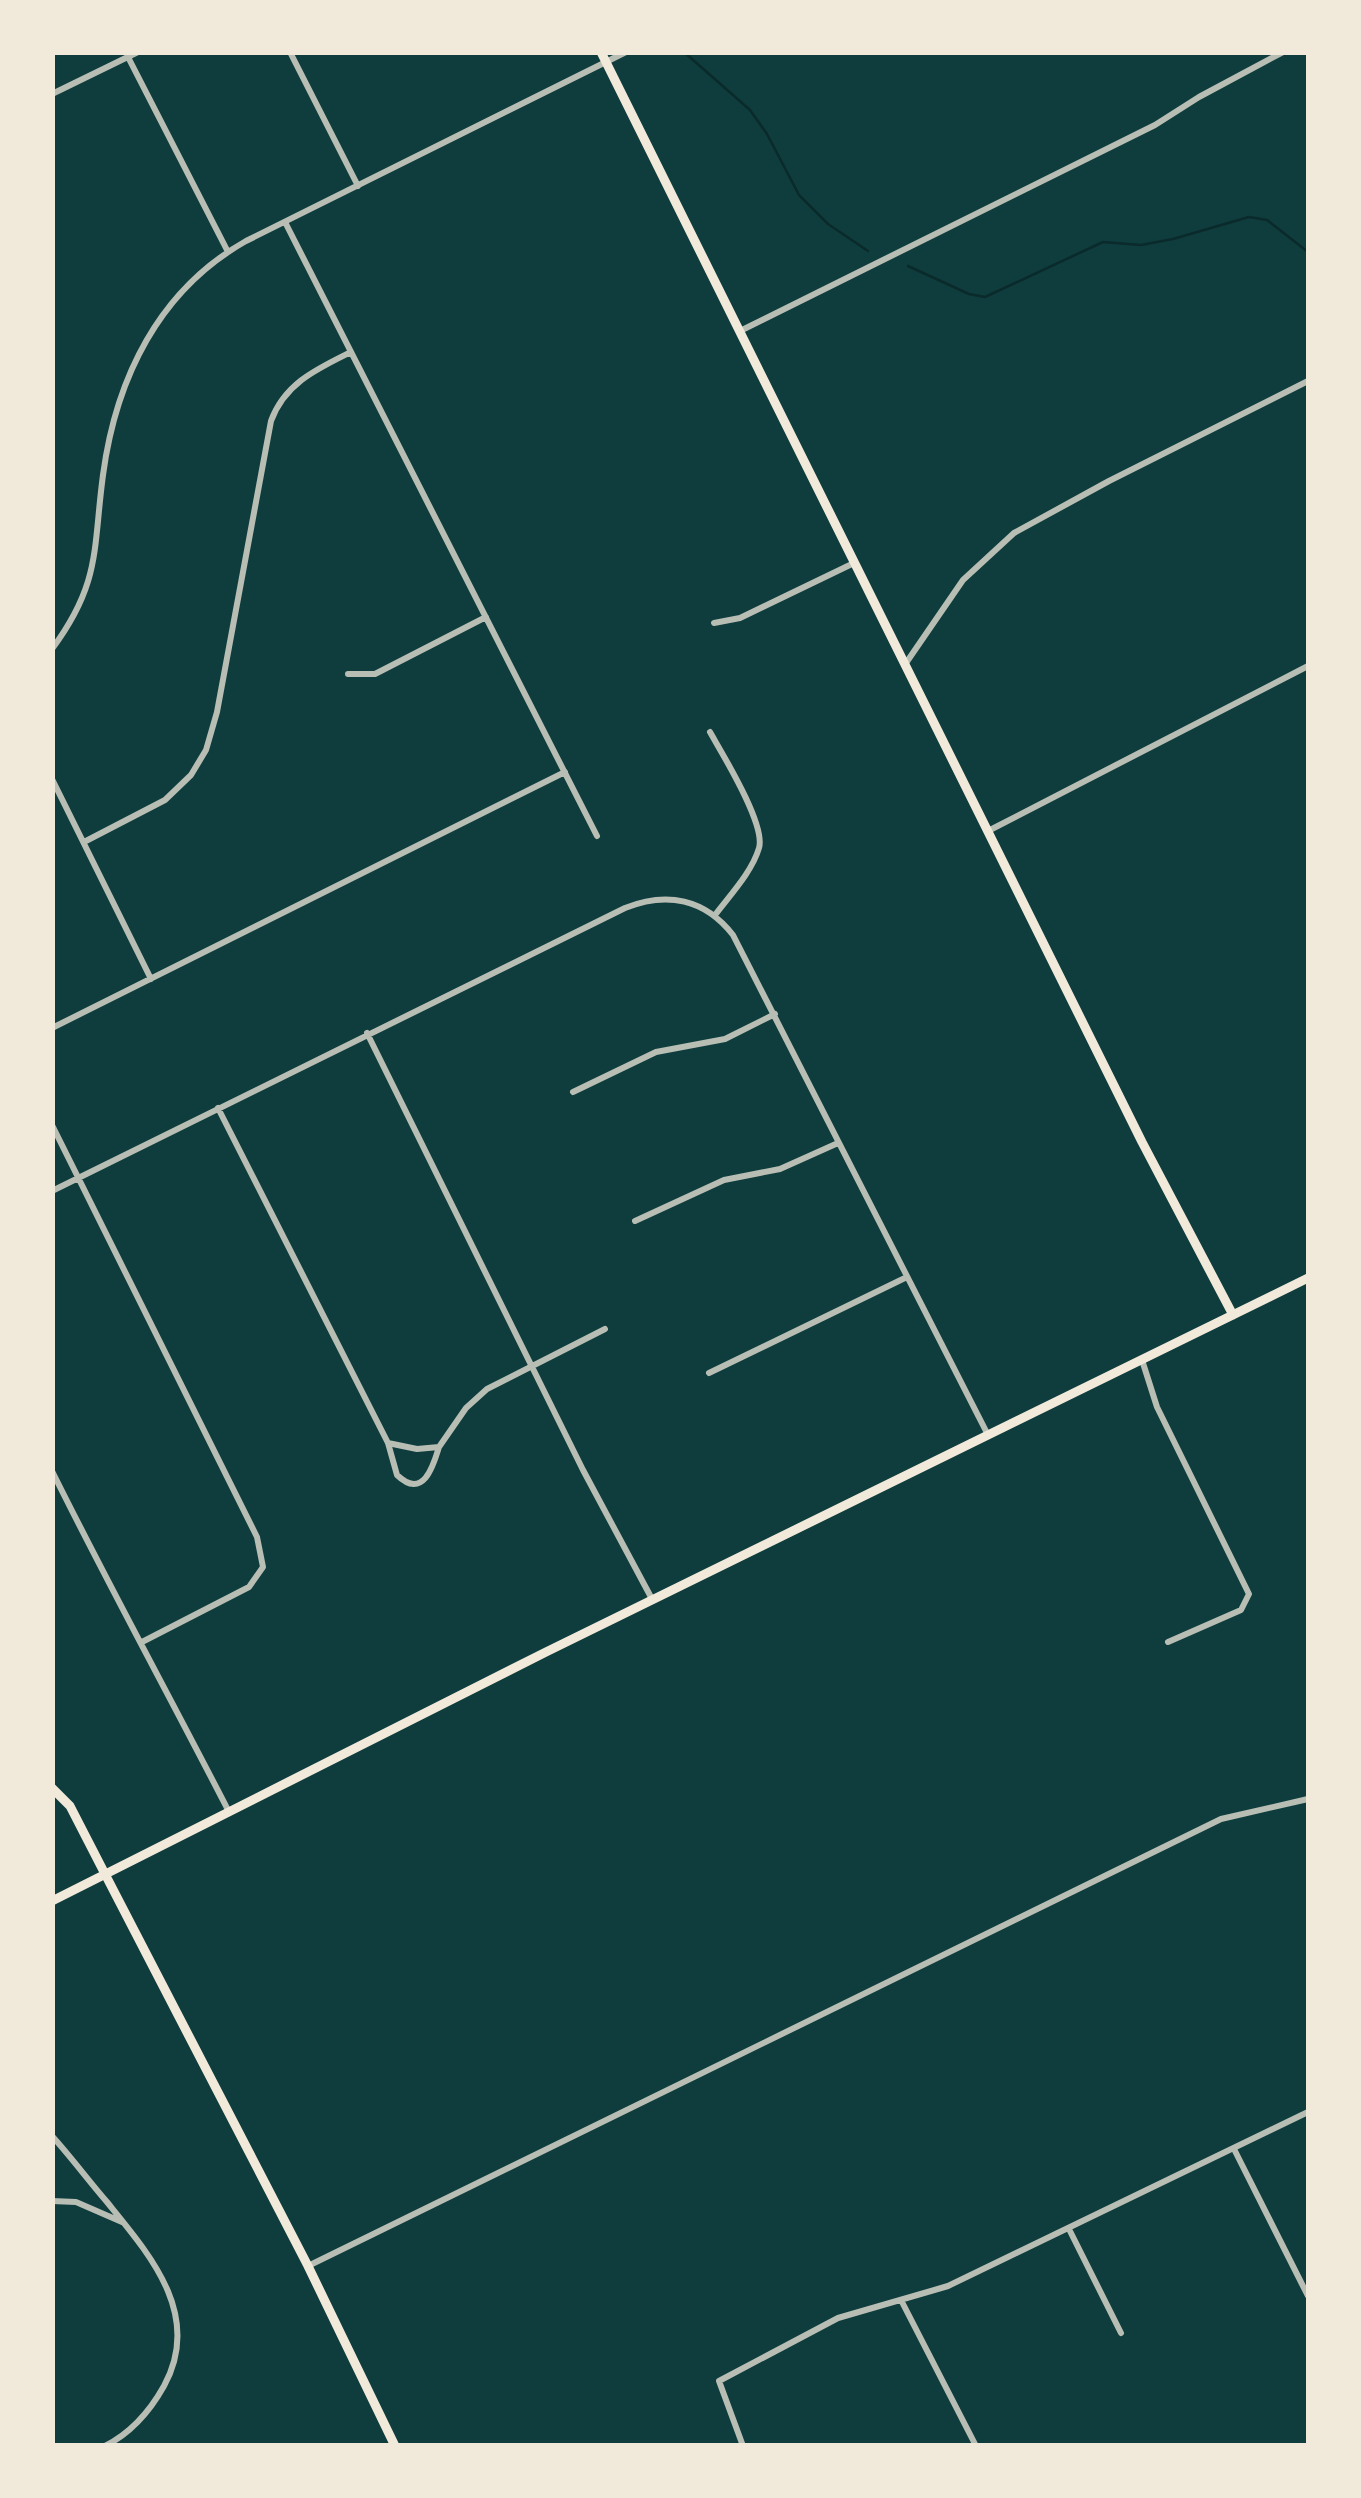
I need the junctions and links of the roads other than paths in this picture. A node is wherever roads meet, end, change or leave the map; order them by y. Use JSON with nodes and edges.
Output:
{"nodes":[{"id":1,"x":138,"y":52,"type":"edge"},
{"id":2,"x":290,"y":52,"type":"edge"},
{"id":3,"x":626,"y":52,"type":"edge"},
{"id":4,"x":1284,"y":52,"type":"edge"},
{"id":5,"x":128,"y":57,"type":"junction"},
{"id":6,"x":604,"y":58,"type":"edge"},
{"id":7,"x":52,"y":94,"type":"edge"},
{"id":8,"x":358,"y":186,"type":"junction"},
{"id":9,"x":285,"y":222,"type":"junction"},
{"id":10,"x":228,"y":252,"type":"junction"},
{"id":11,"x":740,"y":331,"type":"junction"},
{"id":12,"x":351,"y":352,"type":"junction"},
{"id":13,"x":1308,"y":382,"type":"edge"},
{"id":14,"x":855,"y":562,"type":"junction"},
{"id":15,"x":486,"y":618,"type":"junction"},
{"id":16,"x":714,"y":623,"type":"dead end"},
{"id":17,"x":52,"y":648,"type":"edge"},
{"id":18,"x":906,"y":662,"type":"junction"},
{"id":19,"x":1308,"y":666,"type":"edge"},
{"id":20,"x":348,"y":674,"type":"dead end"},
{"id":21,"x":710,"y":732,"type":"dead end"},
{"id":22,"x":565,"y":772,"type":"junction"},
{"id":23,"x":52,"y":779,"type":"edge"},
{"id":24,"x":988,"y":831,"type":"junction"},
{"id":25,"x":596,"y":836,"type":"dead end"},
{"id":26,"x":84,"y":842,"type":"junction"},
{"id":27,"x":716,"y":915,"type":"junction"},
{"id":28,"x":151,"y":979,"type":"junction"},
{"id":29,"x":775,"y":1014,"type":"junction"},
{"id":30,"x":52,"y":1028,"type":"edge"},
{"id":31,"x":368,"y":1033,"type":"junction"},
{"id":32,"x":573,"y":1092,"type":"dead end"},
{"id":33,"x":218,"y":1108,"type":"junction"},
{"id":34,"x":52,"y":1125,"type":"edge"},
{"id":35,"x":839,"y":1143,"type":"junction"},
{"id":36,"x":78,"y":1178,"type":"junction"},
{"id":37,"x":52,"y":1191,"type":"edge"},
{"id":38,"x":635,"y":1221,"type":"dead end"},
{"id":39,"x":907,"y":1277,"type":"junction"},
{"id":40,"x":1308,"y":1278,"type":"edge"},
{"id":41,"x":1233,"y":1315,"type":"junction"},
{"id":42,"x":605,"y":1328,"type":"dead end"},
{"id":43,"x":1141,"y":1359,"type":"junction"},
{"id":44,"x":531,"y":1365,"type":"junction"},
{"id":45,"x":709,"y":1373,"type":"dead end"},
{"id":46,"x":988,"y":1434,"type":"junction"},
{"id":47,"x":388,"y":1443,"type":"junction"},
{"id":48,"x":440,"y":1447,"type":"junction"},
{"id":49,"x":52,"y":1472,"type":"edge"},
{"id":50,"x":653,"y":1600,"type":"junction"},
{"id":51,"x":142,"y":1642,"type":"junction"},
{"id":52,"x":1168,"y":1642,"type":"dead end"},
{"id":53,"x":52,"y":1788,"type":"edge"},
{"id":54,"x":1308,"y":1799,"type":"edge"},
{"id":55,"x":228,"y":1810,"type":"junction"},
{"id":56,"x":105,"y":1874,"type":"junction"},
{"id":57,"x":52,"y":1901,"type":"edge"},
{"id":58,"x":1308,"y":2112,"type":"edge"},
{"id":59,"x":52,"y":2136,"type":"edge"},
{"id":60,"x":1234,"y":2148,"type":"junction"},
{"id":61,"x":52,"y":2201,"type":"edge"},
{"id":62,"x":125,"y":2224,"type":"junction"},
{"id":63,"x":1069,"y":2229,"type":"junction"},
{"id":64,"x":308,"y":2266,"type":"junction"},
{"id":65,"x":1308,"y":2296,"type":"edge"},
{"id":66,"x":901,"y":2300,"type":"junction"},
{"id":67,"x":1121,"y":2333,"type":"dead end"},
{"id":68,"x":105,"y":2446,"type":"edge"},
{"id":69,"x":395,"y":2446,"type":"edge"},
{"id":70,"x":743,"y":2446,"type":"edge"},
{"id":71,"x":976,"y":2446,"type":"edge"}],
"edges":[{"from":1,"to":5,"type":"street"},
{"from":2,"to":8,"type":"street"},
{"from":3,"to":6,"type":"street"},
{"from":4,"to":11,"type":"street"},
{"from":5,"to":7,"type":"street"},
{"from":5,"to":10,"type":"street"},
{"from":6,"to":8,"type":"street"},
{"from":6,"to":11,"type":"main road"},
{"from":8,"to":9,"type":"street"},
{"from":9,"to":10,"type":"street"},
{"from":9,"to":12,"type":"street"},
{"from":10,"to":17,"type":"street"},
{"from":11,"to":14,"type":"main road"},
{"from":12,"to":15,"type":"street"},
{"from":12,"to":26,"type":"street"},
{"from":13,"to":18,"type":"street"},
{"from":14,"to":16,"type":"street"},
{"from":14,"to":18,"type":"main road"},
{"from":15,"to":20,"type":"street"},
{"from":15,"to":22,"type":"street"},
{"from":18,"to":24,"type":"main road"},
{"from":19,"to":24,"type":"street"},
{"from":21,"to":27,"type":"street"},
{"from":22,"to":25,"type":"street"},
{"from":22,"to":28,"type":"street"},
{"from":23,"to":26,"type":"street"},
{"from":24,"to":41,"type":"main road"},
{"from":26,"to":28,"type":"street"},
{"from":27,"to":29,"type":"street"},
{"from":27,"to":31,"type":"street"},
{"from":28,"to":30,"type":"street"},
{"from":29,"to":32,"type":"street"},
{"from":29,"to":35,"type":"street"},
{"from":31,"to":33,"type":"street"},
{"from":31,"to":44,"type":"street"},
{"from":33,"to":36,"type":"street"},
{"from":33,"to":47,"type":"street"},
{"from":34,"to":36,"type":"street"},
{"from":35,"to":38,"type":"street"},
{"from":35,"to":39,"type":"street"},
{"from":36,"to":37,"type":"street"},
{"from":36,"to":51,"type":"street"},
{"from":39,"to":45,"type":"street"},
{"from":39,"to":46,"type":"street"},
{"from":40,"to":41,"type":"main road"},
{"from":41,"to":43,"type":"main road"},
{"from":42,"to":44,"type":"street"},
{"from":43,"to":46,"type":"main road"},
{"from":43,"to":52,"type":"street"},
{"from":44,"to":48,"type":"street"},
{"from":44,"to":50,"type":"street"},
{"from":46,"to":50,"type":"main road"},
{"from":47,"to":48,"type":"street"},
{"from":47,"to":48,"type":"street"},
{"from":49,"to":51,"type":"street"},
{"from":50,"to":55,"type":"main road"},
{"from":51,"to":55,"type":"street"},
{"from":53,"to":56,"type":"main road"},
{"from":54,"to":64,"type":"street"},
{"from":55,"to":56,"type":"main road"},
{"from":56,"to":57,"type":"main road"},
{"from":56,"to":64,"type":"main road"},
{"from":58,"to":60,"type":"street"},
{"from":59,"to":62,"type":"street"},
{"from":60,"to":63,"type":"street"},
{"from":60,"to":65,"type":"street"},
{"from":61,"to":62,"type":"street"},
{"from":62,"to":68,"type":"street"},
{"from":63,"to":66,"type":"street"},
{"from":63,"to":67,"type":"street"},
{"from":64,"to":69,"type":"main road"},
{"from":66,"to":70,"type":"street"},
{"from":66,"to":71,"type":"street"}]}
